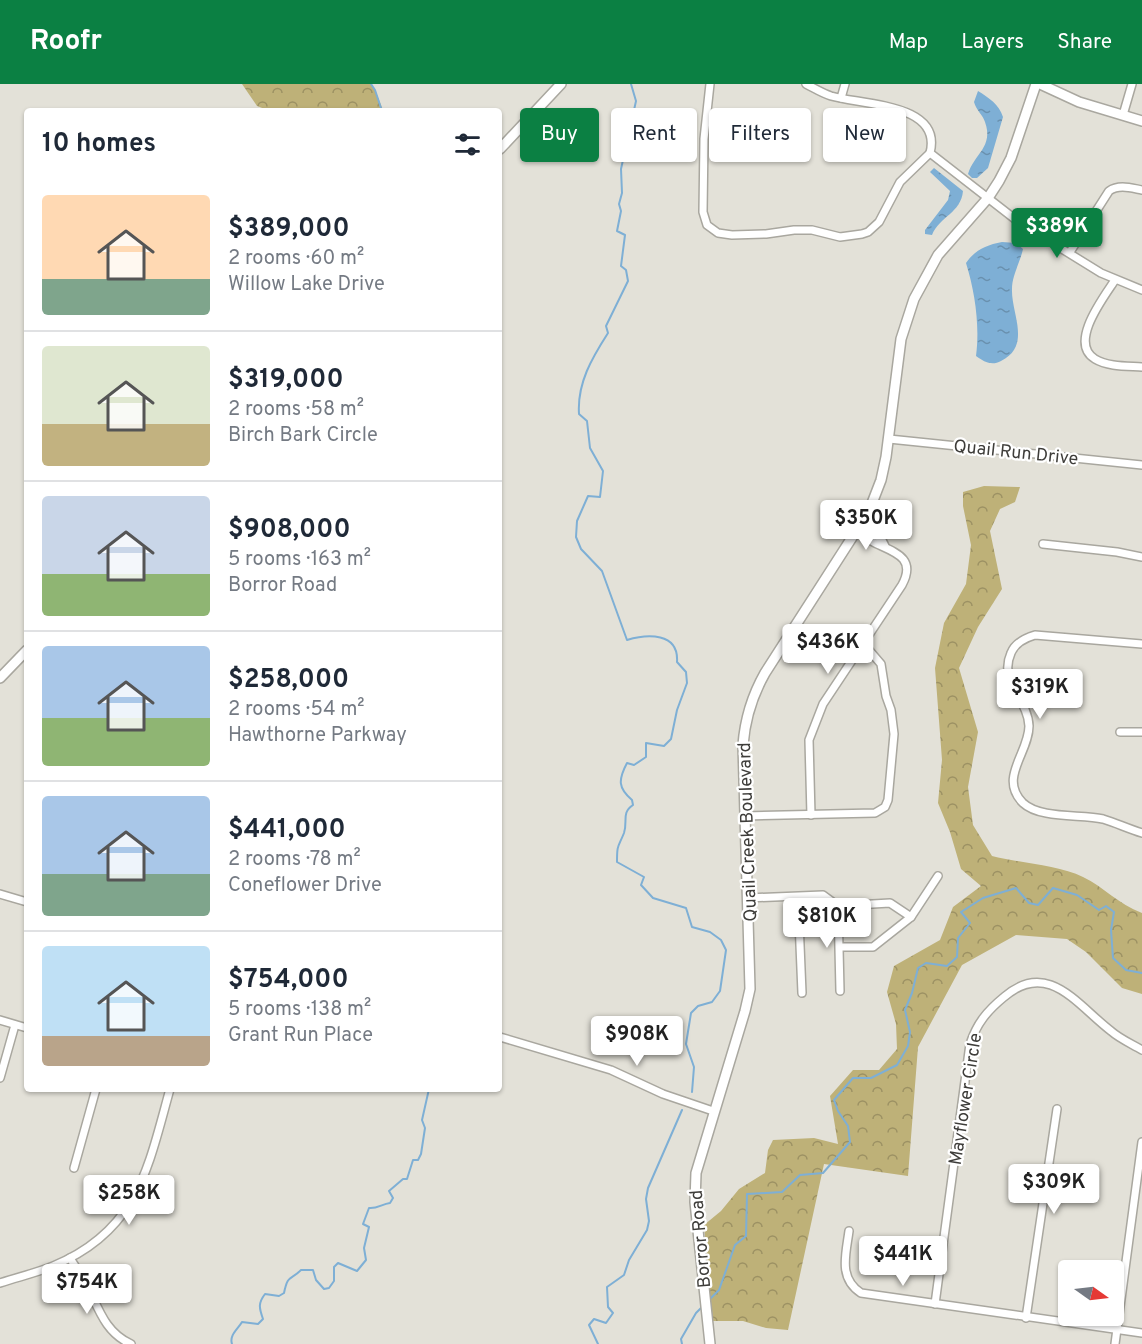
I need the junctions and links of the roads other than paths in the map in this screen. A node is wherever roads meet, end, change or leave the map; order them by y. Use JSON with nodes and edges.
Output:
{"nodes":[{"id":1,"x":561,"y":84,"type":"edge"},
{"id":2,"x":710,"y":84,"type":"edge"},
{"id":3,"x":806,"y":84,"type":"edge"},
{"id":4,"x":845,"y":84,"type":"edge"},
{"id":5,"x":1038,"y":84,"type":"edge"},
{"id":6,"x":1132,"y":84,"type":"edge"},
{"id":7,"x":841,"y":98,"type":"junction"},
{"id":8,"x":1123,"y":115,"type":"junction"},
{"id":9,"x":1142,"y":121,"type":"edge"},
{"id":10,"x":502,"y":147,"type":"edge"},
{"id":11,"x":930,"y":153,"type":"junction"},
{"id":12,"x":1142,"y":190,"type":"edge"},
{"id":13,"x":988,"y":198,"type":"junction"},
{"id":14,"x":1070,"y":252,"type":"junction"},
{"id":15,"x":1115,"y":280,"type":"junction"},
{"id":16,"x":1142,"y":290,"type":"edge"},
{"id":17,"x":1142,"y":367,"type":"edge"},
{"id":18,"x":889,"y":439,"type":"junction"},
{"id":19,"x":1142,"y":465,"type":"edge"},
{"id":20,"x":858,"y":528,"type":"junction"},
{"id":21,"x":1043,"y":544,"type":"dead end"},
{"id":22,"x":1142,"y":557,"type":"edge"},
{"id":23,"x":863,"y":643,"type":"junction"},
{"id":24,"x":1142,"y":644,"type":"edge"},
{"id":25,"x":24,"y":653,"type":"edge"},
{"id":26,"x":0,"y":678,"type":"edge"},
{"id":27,"x":1120,"y":732,"type":"dead end"},
{"id":28,"x":1142,"y":732,"type":"edge"},
{"id":29,"x":811,"y":815,"type":"junction"},
{"id":30,"x":745,"y":816,"type":"junction"},
{"id":31,"x":1138,"y":832,"type":"edge"},
{"id":32,"x":938,"y":876,"type":"dead end"},
{"id":33,"x":0,"y":894,"type":"edge"},
{"id":34,"x":798,"y":897,"type":"junction"},
{"id":35,"x":748,"y":898,"type":"junction"},
{"id":36,"x":24,"y":901,"type":"edge"},
{"id":37,"x":838,"y":906,"type":"junction"},
{"id":38,"x":911,"y":917,"type":"junction"},
{"id":39,"x":840,"y":947,"type":"junction"},
{"id":40,"x":840,"y":992,"type":"dead end"},
{"id":41,"x":802,"y":993,"type":"dead end"},
{"id":42,"x":0,"y":1020,"type":"edge"},
{"id":43,"x":15,"y":1025,"type":"junction"},
{"id":44,"x":24,"y":1027,"type":"edge"},
{"id":45,"x":502,"y":1038,"type":"edge"},
{"id":46,"x":1142,"y":1050,"type":"edge"},
{"id":47,"x":0,"y":1078,"type":"edge"},
{"id":48,"x":95,"y":1092,"type":"edge"},
{"id":49,"x":169,"y":1092,"type":"edge"},
{"id":50,"x":1057,"y":1109,"type":"dead end"},
{"id":51,"x":713,"y":1111,"type":"junction"},
{"id":52,"x":1142,"y":1142,"type":"edge"},
{"id":53,"x":74,"y":1168,"type":"dead end"},
{"id":54,"x":849,"y":1231,"type":"dead end"},
{"id":55,"x":70,"y":1258,"type":"junction"},
{"id":56,"x":0,"y":1283,"type":"edge"},
{"id":57,"x":935,"y":1304,"type":"junction"},
{"id":58,"x":1026,"y":1318,"type":"junction"},
{"id":59,"x":1117,"y":1329,"type":"junction"},
{"id":60,"x":1142,"y":1333,"type":"edge"},
{"id":61,"x":131,"y":1344,"type":"edge"},
{"id":62,"x":710,"y":1344,"type":"edge"},
{"id":63,"x":1115,"y":1344,"type":"edge"}],
"edges":[{"from":1,"to":10,"type":"street"},
{"from":2,"to":11,"type":"street"},
{"from":3,"to":7,"type":"street"},
{"from":4,"to":7,"type":"street"},
{"from":5,"to":8,"type":"street"},
{"from":5,"to":13,"type":"street","name":"Quail Creek Boulevard"},
{"from":6,"to":8,"type":"street"},
{"from":7,"to":11,"type":"street"},
{"from":8,"to":9,"type":"street"},
{"from":11,"to":13,"type":"street"},
{"from":12,"to":14,"type":"street"},
{"from":13,"to":14,"type":"street"},
{"from":13,"to":18,"type":"street","name":"Quail Creek Boulevard"},
{"from":14,"to":15,"type":"street"},
{"from":15,"to":16,"type":"street"},
{"from":15,"to":17,"type":"street"},
{"from":18,"to":19,"type":"street","name":"Quail Run Drive"},
{"from":18,"to":20,"type":"street","name":"Quail Creek Boulevard"},
{"from":20,"to":23,"type":"street"},
{"from":20,"to":30,"type":"street","name":"Quail Creek Boulevard"},
{"from":21,"to":22,"type":"street"},
{"from":23,"to":29,"type":"street"},
{"from":23,"to":29,"type":"street"},
{"from":24,"to":31,"type":"street"},
{"from":25,"to":26,"type":"street"},
{"from":27,"to":28,"type":"street"},
{"from":29,"to":30,"type":"street"},
{"from":30,"to":35,"type":"street","name":"Quail Creek Boulevard"},
{"from":32,"to":38,"type":"street"},
{"from":33,"to":36,"type":"street"},
{"from":34,"to":35,"type":"street"},
{"from":34,"to":37,"type":"street"},
{"from":34,"to":41,"type":"street"},
{"from":35,"to":51,"type":"street","name":"Quail Creek Boulevard"},
{"from":37,"to":38,"type":"street"},
{"from":37,"to":39,"type":"street"},
{"from":38,"to":39,"type":"street"},
{"from":39,"to":40,"type":"street"},
{"from":42,"to":43,"type":"street"},
{"from":43,"to":44,"type":"street"},
{"from":43,"to":47,"type":"street"},
{"from":45,"to":51,"type":"street"},
{"from":46,"to":57,"type":"street","name":"Mayflower Circle"},
{"from":48,"to":53,"type":"street"},
{"from":49,"to":55,"type":"street"},
{"from":50,"to":58,"type":"street"},
{"from":51,"to":62,"type":"street","name":"Borror Road"},
{"from":52,"to":59,"type":"street"},
{"from":54,"to":57,"type":"street"},
{"from":55,"to":56,"type":"street"},
{"from":55,"to":61,"type":"street"},
{"from":57,"to":58,"type":"street"},
{"from":58,"to":59,"type":"street"},
{"from":59,"to":60,"type":"street"},
{"from":59,"to":63,"type":"street"}]}
